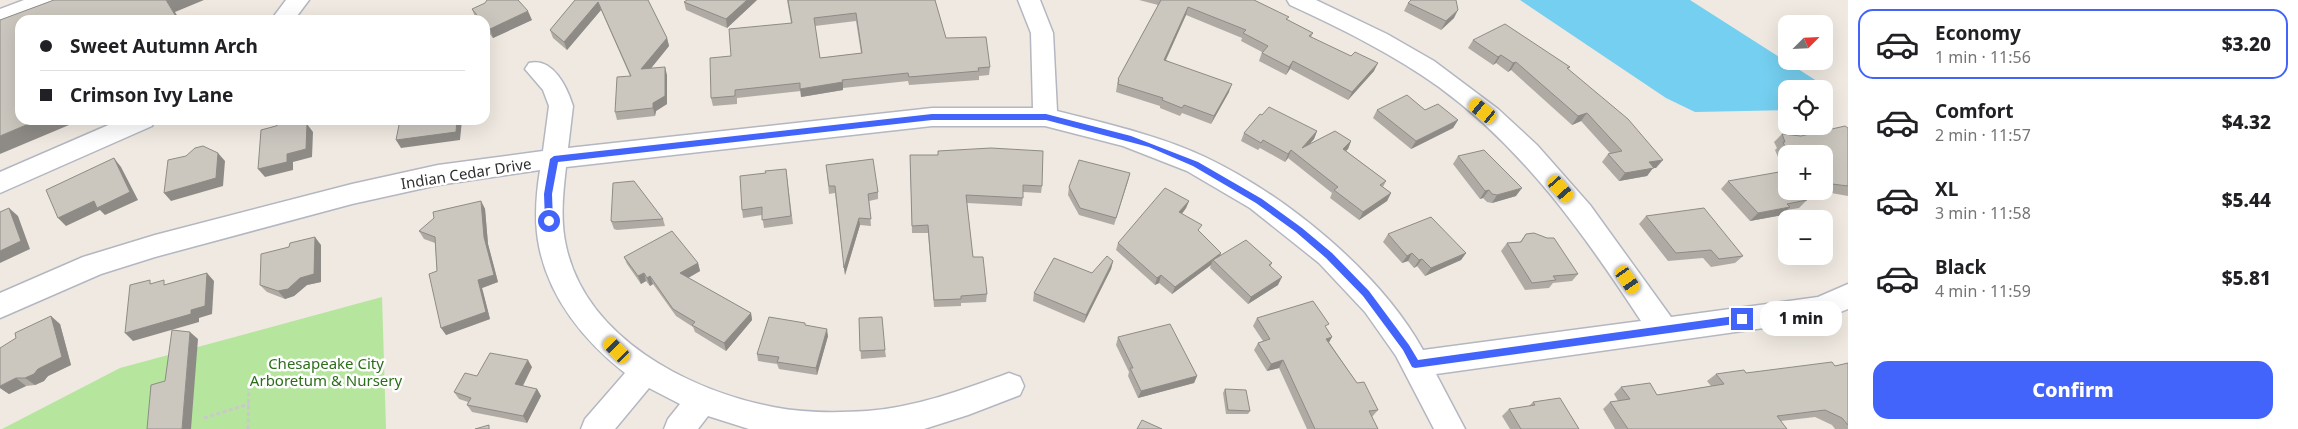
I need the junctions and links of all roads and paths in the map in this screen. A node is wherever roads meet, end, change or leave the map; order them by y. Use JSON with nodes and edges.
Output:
{"nodes":[{"id":1,"x":45,"y":0,"type":"edge"},
{"id":2,"x":298,"y":0,"type":"edge"},
{"id":3,"x":1029,"y":0,"type":"edge"},
{"id":4,"x":1298,"y":0,"type":"edge"},
{"id":5,"x":286,"y":15,"type":"edge"},
{"id":6,"x":0,"y":17,"type":"edge"},
{"id":7,"x":537,"y":69,"type":"dead end"},
{"id":8,"x":1046,"y":117,"type":"junction"},
{"id":9,"x":132,"y":125,"type":"edge"},
{"id":10,"x":554,"y":159,"type":"junction"},
{"id":11,"x":0,"y":183,"type":"edge"},
{"id":12,"x":1848,"y":296,"type":"edge"},
{"id":13,"x":0,"y":306,"type":"edge"},
{"id":14,"x":1664,"y":330,"type":"junction"},
{"id":15,"x":1415,"y":364,"type":"junction"},
{"id":16,"x":644,"y":372,"type":"junction"},
{"id":17,"x":1009,"y":386,"type":"dead end"},
{"id":18,"x":249,"y":388,"type":"dead end"},
{"id":19,"x":702,"y":400,"type":"junction"},
{"id":20,"x":249,"y":404,"type":"junction"},
{"id":21,"x":204,"y":418,"type":"dead end"},
{"id":22,"x":248,"y":429,"type":"edge"},
{"id":23,"x":596,"y":429,"type":"edge"},
{"id":24,"x":680,"y":429,"type":"edge"},
{"id":25,"x":1450,"y":429,"type":"edge"}],
"edges":[{"from":1,"to":6,"type":"street"},
{"from":2,"to":5,"type":"street"},
{"from":3,"to":8,"type":"street"},
{"from":4,"to":14,"type":"street"},
{"from":7,"to":10,"type":"street"},
{"from":8,"to":10,"type":"street","name":"Indian Cedar Drive"},
{"from":8,"to":15,"type":"street","name":"Indian Cedar Drive"},
{"from":9,"to":11,"type":"street"},
{"from":10,"to":13,"type":"street","name":"Indian Cedar Drive"},
{"from":10,"to":16,"type":"street"},
{"from":12,"to":14,"type":"street"},
{"from":14,"to":15,"type":"street"},
{"from":15,"to":25,"type":"street","name":"Indian Cedar Drive"},
{"from":16,"to":19,"type":"street"},
{"from":16,"to":23,"type":"street"},
{"from":17,"to":19,"type":"street"},
{"from":18,"to":20,"type":"path"},
{"from":19,"to":24,"type":"street"},
{"from":20,"to":21,"type":"path"},
{"from":20,"to":22,"type":"path"}]}
